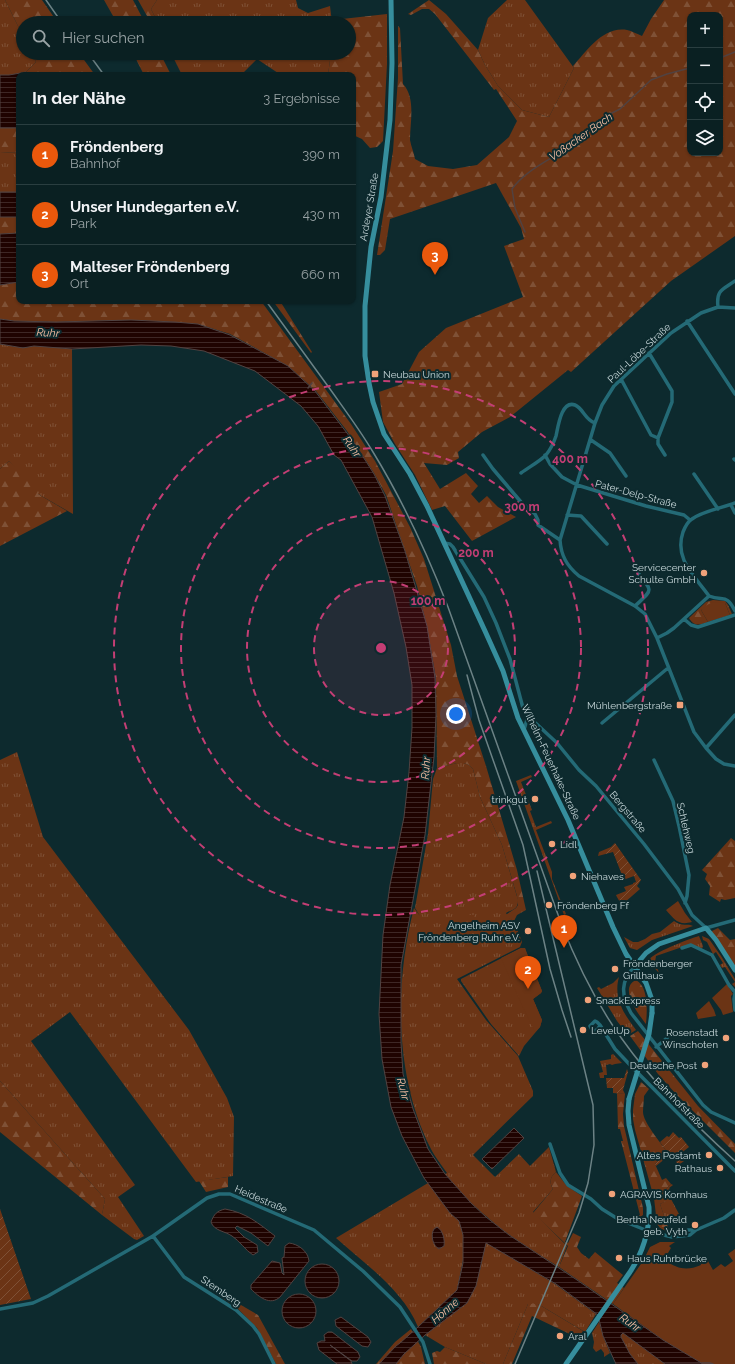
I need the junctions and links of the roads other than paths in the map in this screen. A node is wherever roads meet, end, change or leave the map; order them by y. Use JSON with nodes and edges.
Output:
{"nodes":[{"id":1,"x":391,"y":0,"type":"edge"},
{"id":2,"x":735,"y":281,"type":"edge"},
{"id":3,"x":718,"y":307,"type":"junction"},
{"id":4,"x":735,"y":308,"type":"edge"},
{"id":5,"x":687,"y":321,"type":"junction"},
{"id":6,"x":649,"y":353,"type":"junction"},
{"id":7,"x":621,"y":379,"type":"junction"},
{"id":8,"x":735,"y":394,"type":"edge"},
{"id":9,"x":595,"y":423,"type":"junction"},
{"id":10,"x":658,"y":438,"type":"junction"},
{"id":11,"x":591,"y":440,"type":"junction"},
{"id":12,"x":483,"y":455,"type":"dead end"},
{"id":13,"x":545,"y":455,"type":"junction"},
{"id":14,"x":665,"y":455,"type":"dead end"},
{"id":15,"x":521,"y":473,"type":"dead end"},
{"id":16,"x":694,"y":474,"type":"dead end"},
{"id":17,"x":626,"y":476,"type":"dead end"},
{"id":18,"x":577,"y":485,"type":"junction"},
{"id":19,"x":733,"y":504,"type":"edge"},
{"id":20,"x":718,"y":509,"type":"junction"},
{"id":21,"x":735,"y":513,"type":"edge"},
{"id":22,"x":567,"y":515,"type":"junction"},
{"id":23,"x":690,"y":520,"type":"junction"},
{"id":24,"x":560,"y":540,"type":"junction"},
{"id":25,"x":444,"y":543,"type":"junction"},
{"id":26,"x":607,"y":544,"type":"dead end"},
{"id":27,"x":638,"y":573,"type":"dead end"},
{"id":28,"x":709,"y":596,"type":"junction"},
{"id":29,"x":635,"y":606,"type":"junction"},
{"id":30,"x":735,"y":611,"type":"edge"},
{"id":31,"x":735,"y":615,"type":"edge"},
{"id":32,"x":684,"y":619,"type":"junction"},
{"id":33,"x":657,"y":638,"type":"junction"},
{"id":34,"x":668,"y":668,"type":"junction"},
{"id":35,"x":735,"y":715,"type":"edge"},
{"id":36,"x":528,"y":716,"type":"junction"},
{"id":37,"x":602,"y":723,"type":"dead end"},
{"id":38,"x":524,"y":730,"type":"junction"},
{"id":39,"x":706,"y":748,"type":"junction"},
{"id":40,"x":654,"y":760,"type":"dead end"},
{"id":41,"x":735,"y":766,"type":"edge"},
{"id":42,"x":685,"y":903,"type":"junction"},
{"id":43,"x":735,"y":920,"type":"edge"},
{"id":44,"x":706,"y":928,"type":"junction"},
{"id":45,"x":682,"y":948,"type":"dead end"},
{"id":46,"x":635,"y":966,"type":"junction"},
{"id":47,"x":735,"y":970,"type":"edge"},
{"id":48,"x":735,"y":993,"type":"edge"},
{"id":49,"x":735,"y":1010,"type":"edge"},
{"id":50,"x":600,"y":1025,"type":"dead end"},
{"id":51,"x":667,"y":1038,"type":"dead end"},
{"id":52,"x":656,"y":1047,"type":"junction"},
{"id":53,"x":735,"y":1123,"type":"edge"},
{"id":54,"x":550,"y":1144,"type":"dead end"},
{"id":55,"x":735,"y":1171,"type":"edge"},
{"id":56,"x":735,"y":1210,"type":"edge"},
{"id":57,"x":648,"y":1231,"type":"junction"},
{"id":58,"x":153,"y":1236,"type":"junction"},
{"id":59,"x":0,"y":1310,"type":"edge"},
{"id":60,"x":274,"y":1364,"type":"edge"},
{"id":61,"x":430,"y":1364,"type":"edge"},
{"id":62,"x":566,"y":1364,"type":"edge"}],
"edges":[{"from":1,"to":25,"type":"main road","name":"Ardeyer Straße"},
{"from":2,"to":3,"type":"street"},
{"from":3,"to":4,"type":"street","name":"Paul-Löbe-Straße"},
{"from":3,"to":5,"type":"street","name":"Paul-Löbe-Straße"},
{"from":5,"to":6,"type":"street","name":"Paul-Löbe-Straße"},
{"from":5,"to":8,"type":"street"},
{"from":6,"to":7,"type":"street","name":"Paul-Löbe-Straße"},
{"from":6,"to":10,"type":"street"},
{"from":7,"to":9,"type":"street","name":"Paul-Löbe-Straße"},
{"from":7,"to":10,"type":"street"},
{"from":9,"to":11,"type":"street","name":"Paul-Löbe-Straße"},
{"from":9,"to":13,"type":"street"},
{"from":10,"to":14,"type":"street"},
{"from":11,"to":17,"type":"street"},
{"from":11,"to":18,"type":"street","name":"Paul-Löbe-Straße"},
{"from":12,"to":24,"type":"street"},
{"from":13,"to":15,"type":"street"},
{"from":13,"to":18,"type":"street","name":"Pater-Delp-Straße"},
{"from":16,"to":20,"type":"street"},
{"from":18,"to":22,"type":"street","name":"Paul-Löbe-Straße"},
{"from":18,"to":23,"type":"street","name":"Pater-Delp-Straße"},
{"from":19,"to":20,"type":"street"},
{"from":19,"to":21,"type":"street"},
{"from":20,"to":23,"type":"street"},
{"from":22,"to":24,"type":"street","name":"Paul-Löbe-Straße"},
{"from":22,"to":26,"type":"street"},
{"from":23,"to":28,"type":"street"},
{"from":24,"to":29,"type":"street"},
{"from":25,"to":36,"type":"street","name":"Bergstraße"},
{"from":25,"to":38,"type":"main road","name":"Wilhelm-Feuerhake-Straße"},
{"from":27,"to":29,"type":"street"},
{"from":28,"to":30,"type":"street"},
{"from":28,"to":32,"type":"street"},
{"from":29,"to":33,"type":"street"},
{"from":31,"to":32,"type":"street"},
{"from":32,"to":33,"type":"street"},
{"from":33,"to":34,"type":"street"},
{"from":34,"to":37,"type":"street"},
{"from":34,"to":39,"type":"street"},
{"from":35,"to":39,"type":"street"},
{"from":36,"to":38,"type":"street"},
{"from":36,"to":42,"type":"street","name":"Bergstraße"},
{"from":38,"to":46,"type":"main road","name":"Wilhelm-Feuerhake-Straße"},
{"from":39,"to":41,"type":"street"},
{"from":40,"to":42,"type":"street","name":"Schlehweg"},
{"from":42,"to":44,"type":"street","name":"Bergstraße"},
{"from":43,"to":44,"type":"street"},
{"from":44,"to":46,"type":"main road"},
{"from":44,"to":47,"type":"main road"},
{"from":45,"to":48,"type":"street"},
{"from":46,"to":52,"type":"street"},
{"from":46,"to":57,"type":"main road","name":"Wilhelm-Feuerhake-Straße","bridge":true},
{"from":48,"to":49,"type":"street"},
{"from":50,"to":55,"type":"street","name":"Bahnhofstraße"},
{"from":51,"to":52,"type":"street"},
{"from":52,"to":53,"type":"street"},
{"from":54,"to":57,"type":"street"},
{"from":56,"to":57,"type":"street"},
{"from":57,"to":62,"type":"main road","name":"Wilhelm-Feuerhake-Straße"},
{"from":58,"to":59,"type":"street","name":"Heidestraße"},
{"from":58,"to":60,"type":"street","name":"Stemberg"},
{"from":58,"to":61,"type":"street","name":"Heidestraße"}]}
